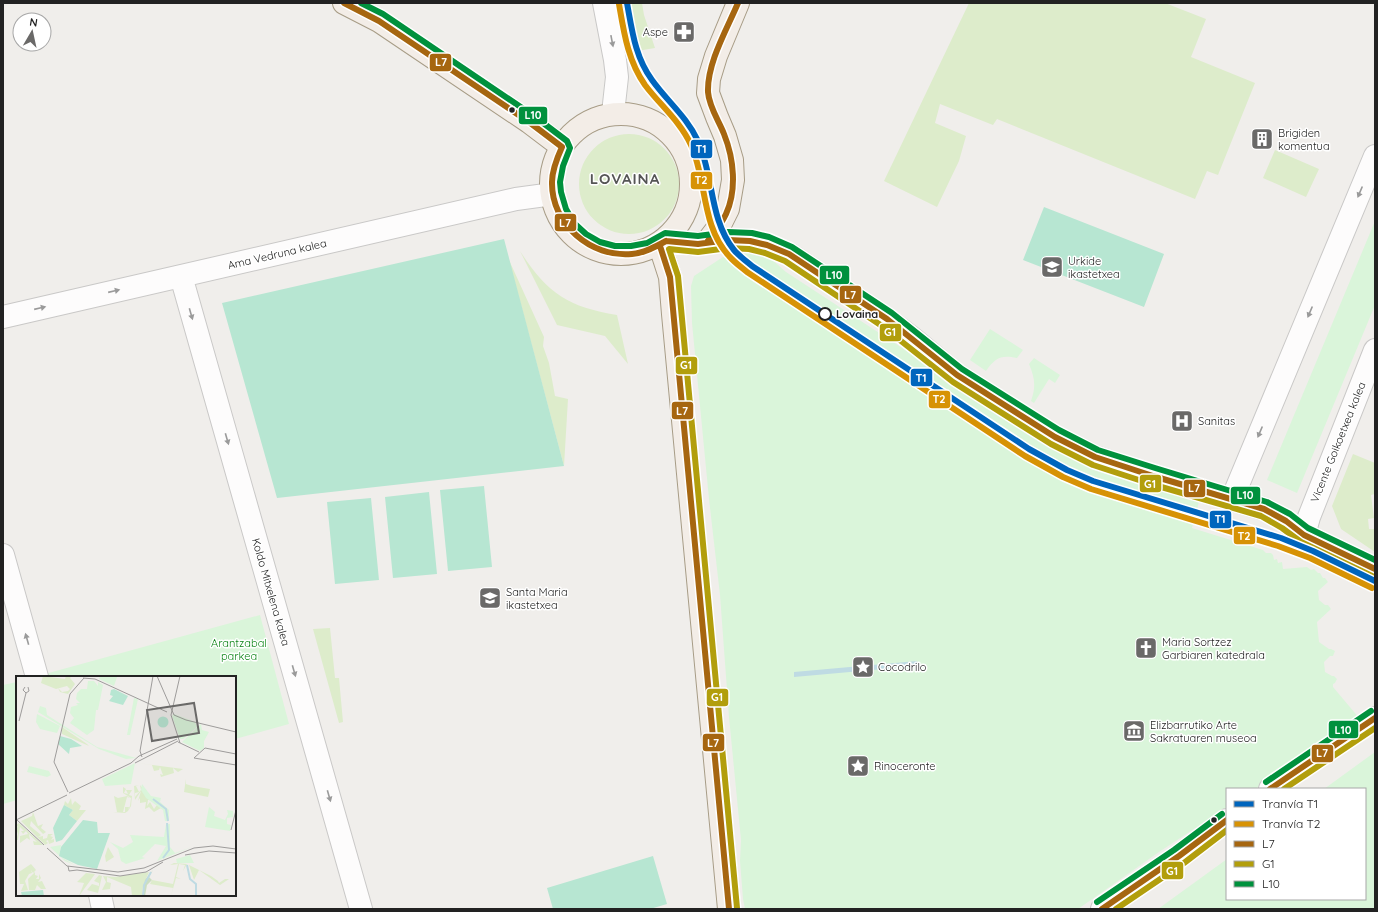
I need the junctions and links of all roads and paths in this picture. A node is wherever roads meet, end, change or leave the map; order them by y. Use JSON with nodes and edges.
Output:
{"nodes":[{"id":1,"x":344,"y":3,"type":"edge"},
{"id":2,"x":604,"y":3,"type":"edge"},
{"id":3,"x":738,"y":3,"type":"edge"},
{"id":4,"x":613,"y":113,"type":"junction"},
{"id":5,"x":562,"y":147,"type":"junction"},
{"id":6,"x":1375,"y":156,"type":"edge"},
{"id":7,"x":553,"y":194,"type":"junction"},
{"id":8,"x":707,"y":242,"type":"junction"},
{"id":9,"x":663,"y":243,"type":"junction"},
{"id":10,"x":181,"y":276,"type":"junction"},
{"id":11,"x":3,"y":317,"type":"edge"},
{"id":12,"x":1375,"y":350,"type":"edge"},
{"id":13,"x":1232,"y":499,"type":"junction"},
{"id":14,"x":1304,"y":535,"type":"junction"},
{"id":15,"x":3,"y":555,"type":"edge"},
{"id":16,"x":1375,"y":569,"type":"edge"},
{"id":17,"x":37,"y":676,"type":"edge"},
{"id":18,"x":1375,"y":718,"type":"edge"},
{"id":19,"x":1271,"y":788,"type":"edge"},
{"id":20,"x":1226,"y":821,"type":"edge"},
{"id":21,"x":100,"y":896,"type":"edge"},
{"id":22,"x":103,"y":909,"type":"edge"},
{"id":23,"x":361,"y":909,"type":"edge"},
{"id":24,"x":729,"y":909,"type":"edge"},
{"id":25,"x":1102,"y":909,"type":"edge"}],
"edges":[{"from":1,"to":5,"type":"main road"},
{"from":2,"to":4,"type":"street","one_way":true},
{"from":3,"to":8,"type":"main road"},
{"from":4,"to":5,"type":"main road"},
{"from":4,"to":9,"type":"main road"},
{"from":5,"to":7,"type":"main road"},
{"from":6,"to":13,"type":"street","one_way":true},
{"from":7,"to":9,"type":"main road"},
{"from":7,"to":10,"type":"street","name":"Ama Vedruna kalea"},
{"from":8,"to":9,"type":"main road"},
{"from":8,"to":13,"type":"street"},
{"from":9,"to":24,"type":"main road"},
{"from":11,"to":10,"type":"street","name":"Ama Vedruna kalea","one_way":true},
{"from":10,"to":23,"type":"street","name":"Koldo Mitxelena kalea","one_way":true},
{"from":12,"to":14,"type":"street","name":"Vicente Goikoetxea kalea"},
{"from":13,"to":14,"type":"street"},
{"from":14,"to":16,"type":"street"},
{"from":17,"to":15,"type":"street","one_way":true},
{"from":18,"to":19,"type":"street"},
{"from":20,"to":25,"type":"street"},
{"from":21,"to":22,"type":"street"}]}
